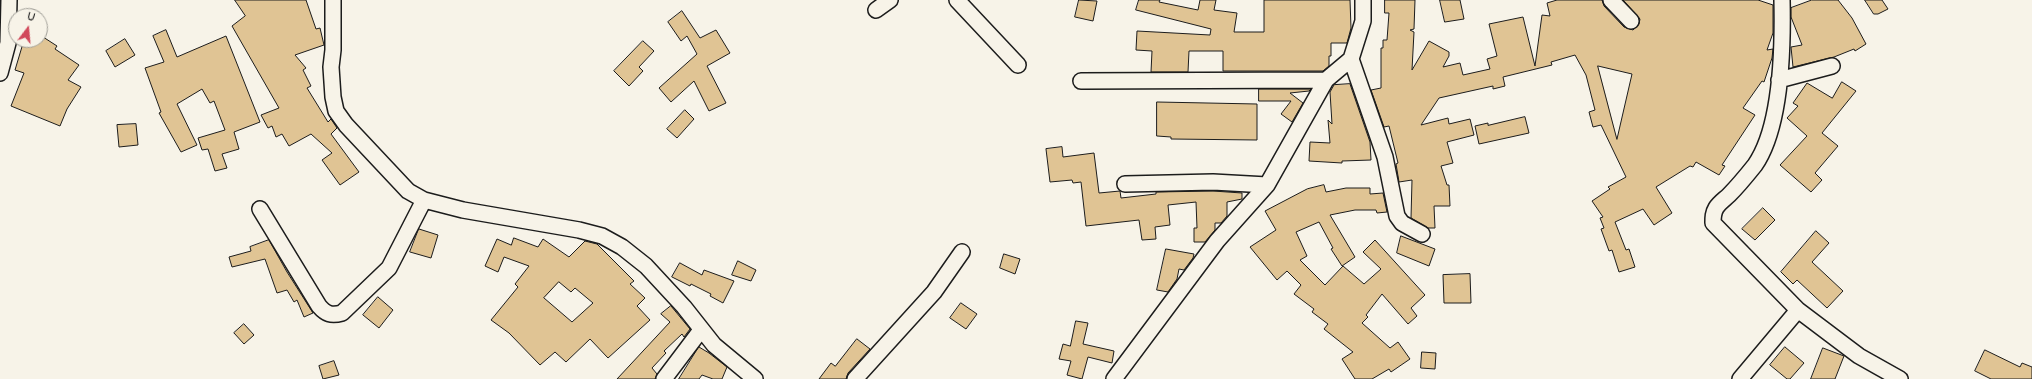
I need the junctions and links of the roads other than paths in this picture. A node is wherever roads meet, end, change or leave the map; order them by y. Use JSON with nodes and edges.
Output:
{"nodes":[{"id":1,"x":9,"y":0,"type":"edge"},
{"id":2,"x":333,"y":0,"type":"edge"},
{"id":3,"x":890,"y":0,"type":"edge"},
{"id":4,"x":956,"y":0,"type":"edge"},
{"id":5,"x":1363,"y":0,"type":"edge"},
{"id":6,"x":1611,"y":0,"type":"edge"},
{"id":7,"x":1782,"y":0,"type":"edge"},
{"id":8,"x":876,"y":10,"type":"dead end"},
{"id":9,"x":1631,"y":21,"type":"dead end"},
{"id":10,"x":1351,"y":59,"type":"junction"},
{"id":11,"x":1018,"y":65,"type":"dead end"},
{"id":12,"x":1832,"y":66,"type":"dead end"},
{"id":13,"x":0,"y":73,"type":"edge"},
{"id":14,"x":1326,"y":80,"type":"junction"},
{"id":15,"x":1779,"y":80,"type":"junction"},
{"id":16,"x":1081,"y":81,"type":"dead end"},
{"id":17,"x":1125,"y":184,"type":"dead end"},
{"id":18,"x":1267,"y":185,"type":"junction"},
{"id":19,"x":424,"y":200,"type":"junction"},
{"id":20,"x":260,"y":209,"type":"dead end"},
{"id":21,"x":1422,"y":234,"type":"dead end"},
{"id":22,"x":962,"y":252,"type":"dead end"},
{"id":23,"x":1798,"y":310,"type":"junction"},
{"id":24,"x":701,"y":330,"type":"junction"},
{"id":25,"x":664,"y":379,"type":"edge"},
{"id":26,"x":755,"y":379,"type":"edge"},
{"id":27,"x":855,"y":379,"type":"edge"},
{"id":28,"x":1114,"y":379,"type":"edge"},
{"id":29,"x":1740,"y":379,"type":"edge"},
{"id":30,"x":1900,"y":379,"type":"edge"}],
"edges":[{"from":1,"to":13,"type":"street"},
{"from":2,"to":19,"type":"street"},
{"from":3,"to":8,"type":"street"},
{"from":4,"to":11,"type":"street"},
{"from":5,"to":10,"type":"street"},
{"from":6,"to":9,"type":"street"},
{"from":7,"to":15,"type":"street"},
{"from":10,"to":14,"type":"street"},
{"from":10,"to":21,"type":"street"},
{"from":12,"to":15,"type":"street"},
{"from":14,"to":16,"type":"street"},
{"from":14,"to":18,"type":"street"},
{"from":15,"to":23,"type":"street"},
{"from":17,"to":18,"type":"street"},
{"from":18,"to":28,"type":"street"},
{"from":19,"to":20,"type":"street"},
{"from":19,"to":24,"type":"street"},
{"from":22,"to":27,"type":"street"},
{"from":23,"to":29,"type":"street"},
{"from":23,"to":30,"type":"street"},
{"from":24,"to":25,"type":"street"},
{"from":24,"to":26,"type":"street"}]}
